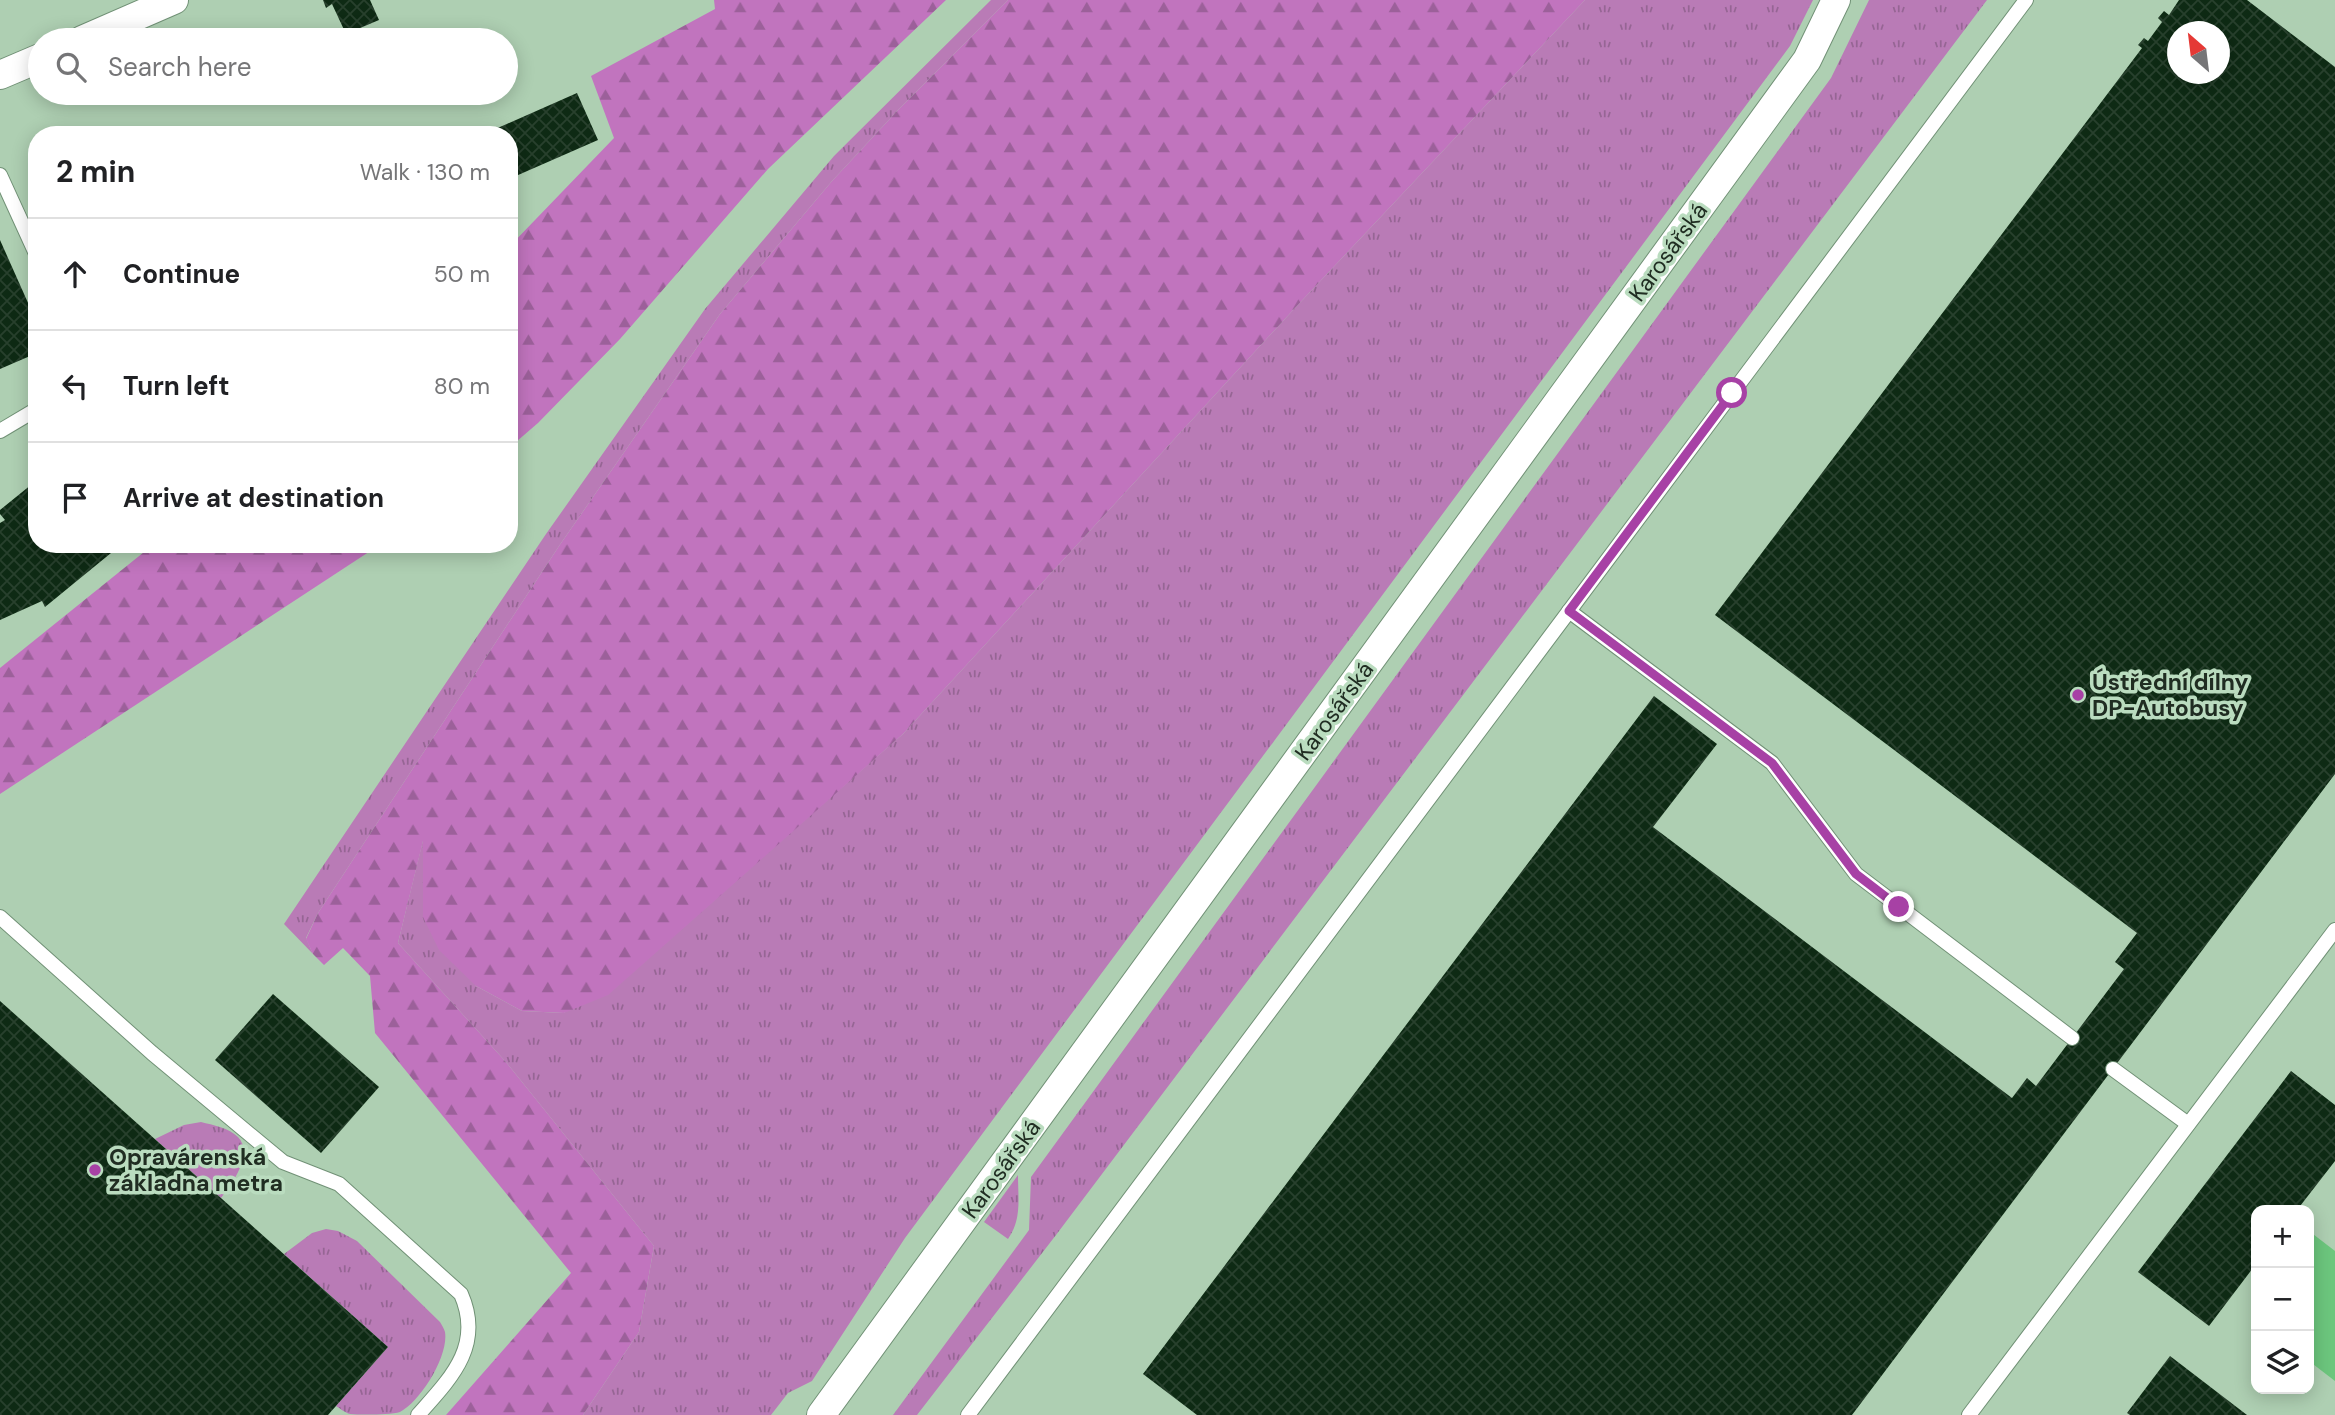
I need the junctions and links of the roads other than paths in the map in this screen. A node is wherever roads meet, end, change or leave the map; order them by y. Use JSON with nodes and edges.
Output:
{"nodes":[{"id":1,"x":174,"y":0,"type":"edge"},
{"id":2,"x":1836,"y":0,"type":"edge"},
{"id":3,"x":2026,"y":0,"type":"edge"},
{"id":4,"x":110,"y":28,"type":"edge"},
{"id":5,"x":28,"y":63,"type":"edge"},
{"id":6,"x":0,"y":75,"type":"edge"},
{"id":7,"x":0,"y":175,"type":"edge"},
{"id":8,"x":28,"y":236,"type":"edge"},
{"id":9,"x":28,"y":414,"type":"edge"},
{"id":10,"x":0,"y":431,"type":"edge"},
{"id":11,"x":1569,"y":611,"type":"junction"},
{"id":12,"x":0,"y":917,"type":"edge"},
{"id":13,"x":2335,"y":930,"type":"edge"},
{"id":14,"x":2072,"y":1038,"type":"dead end"},
{"id":15,"x":2113,"y":1069,"type":"dead end"},
{"id":16,"x":2188,"y":1124,"type":"junction"},
{"id":17,"x":418,"y":1415,"type":"edge"},
{"id":18,"x":821,"y":1415,"type":"edge"},
{"id":19,"x":968,"y":1415,"type":"edge"},
{"id":20,"x":1969,"y":1415,"type":"edge"}],
"edges":[{"from":1,"to":4,"type":"street"},
{"from":2,"to":18,"type":"street","name":"Karosářská"},
{"from":3,"to":11,"type":"lane"},
{"from":5,"to":6,"type":"street"},
{"from":7,"to":8,"type":"lane"},
{"from":9,"to":10,"type":"lane"},
{"from":11,"to":14,"type":"lane"},
{"from":11,"to":19,"type":"lane"},
{"from":12,"to":17,"type":"lane"},
{"from":13,"to":16,"type":"lane"},
{"from":15,"to":16,"type":"lane"},
{"from":16,"to":20,"type":"lane"}]}
